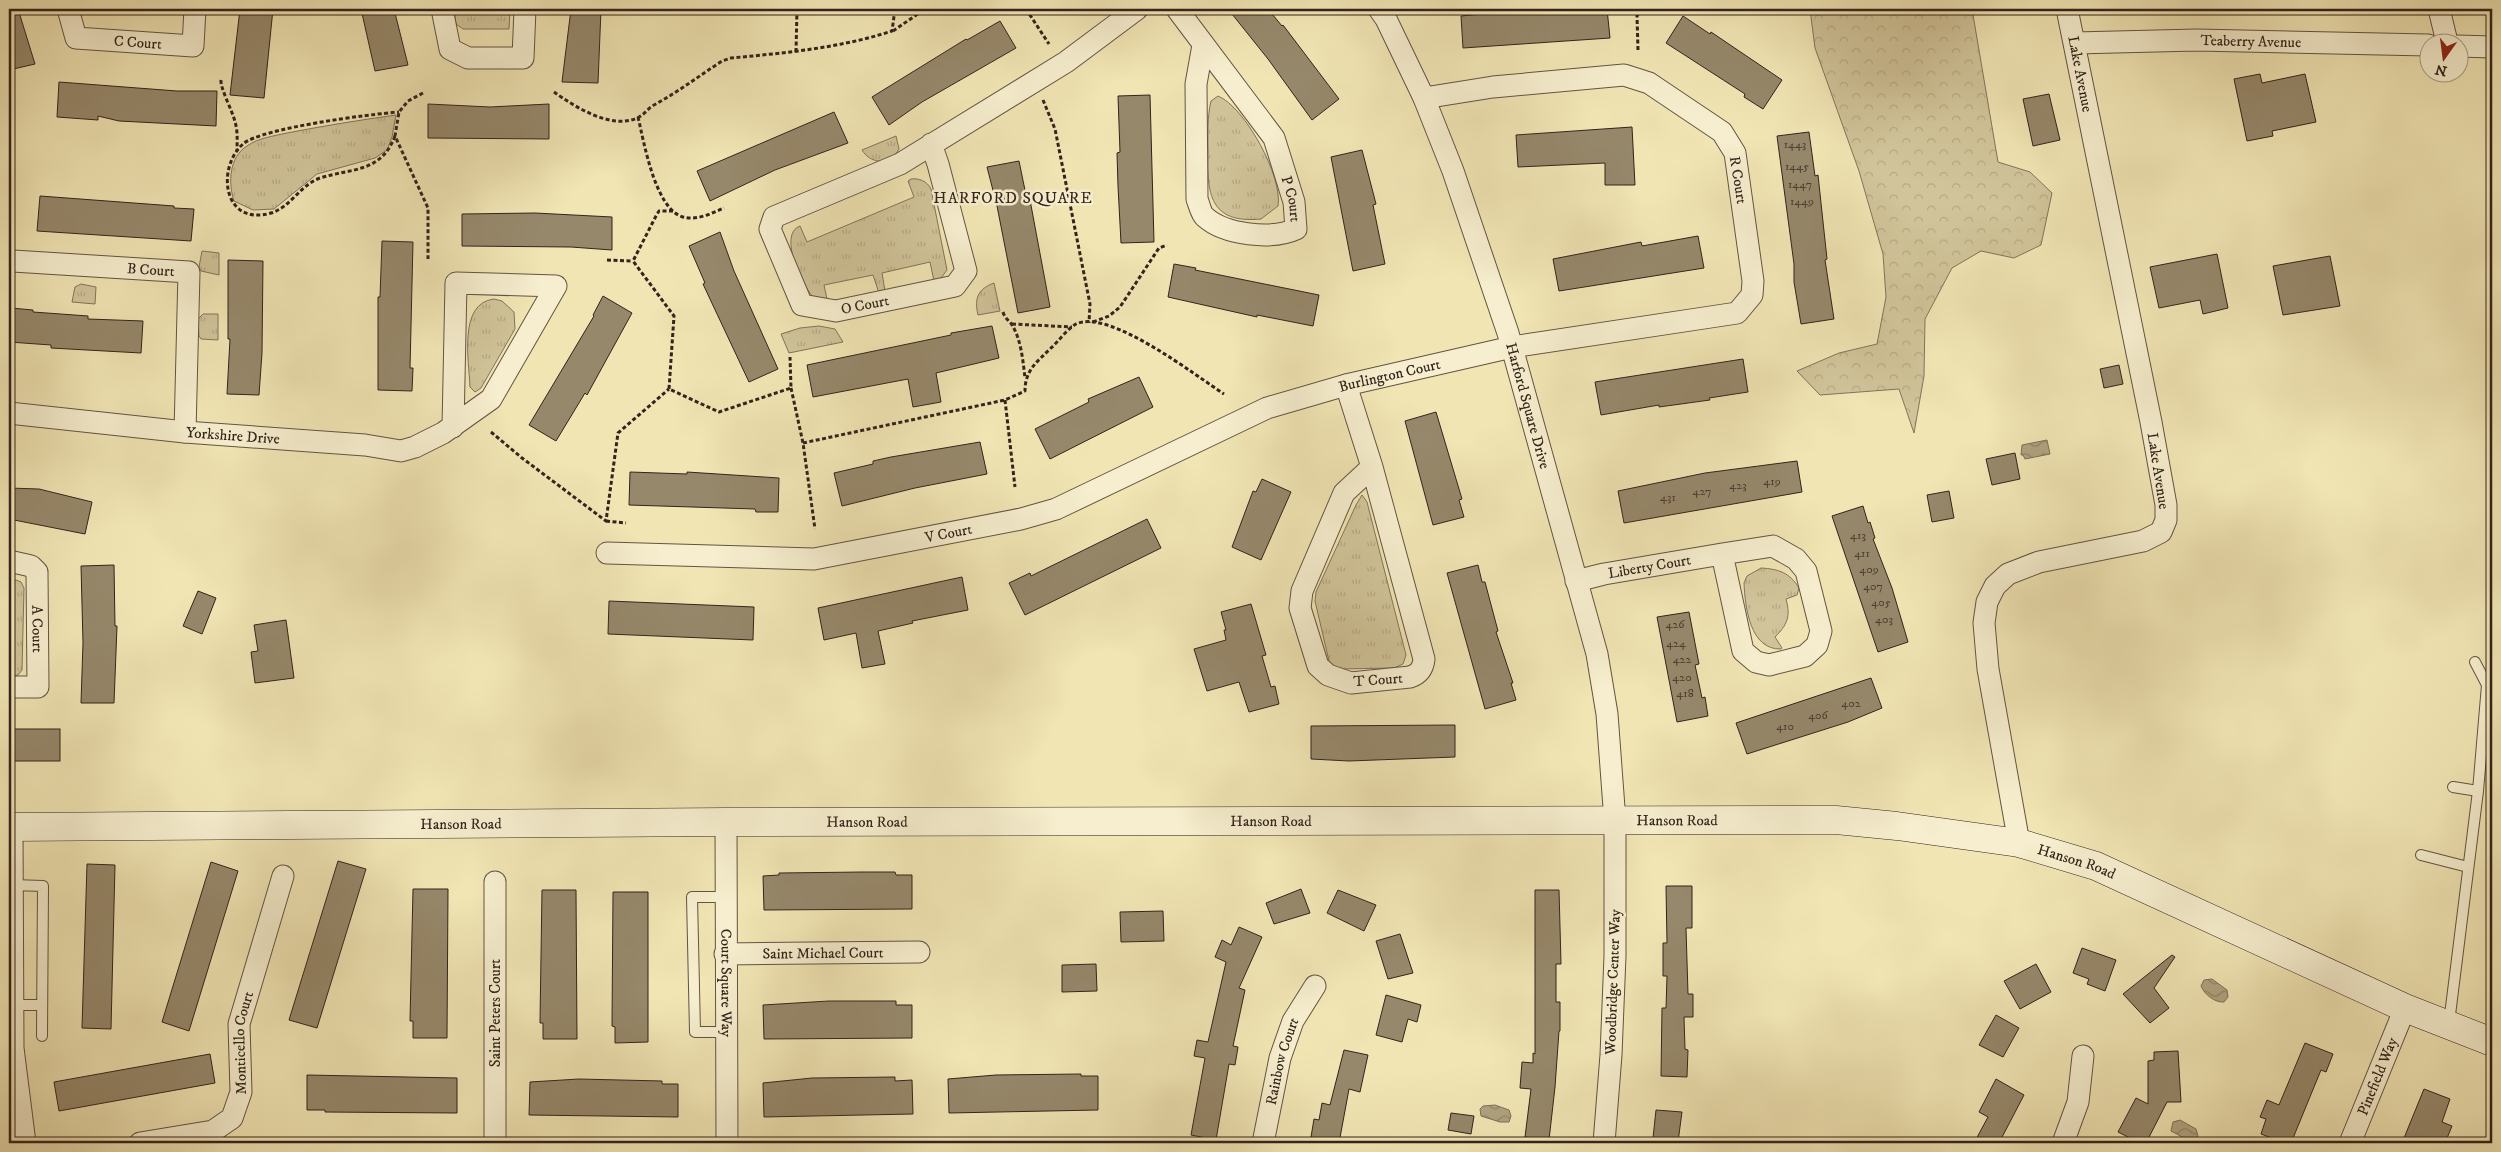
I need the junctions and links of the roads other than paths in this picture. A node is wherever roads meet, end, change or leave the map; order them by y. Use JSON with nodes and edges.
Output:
{"nodes":[{"id":1,"x":68,"y":9,"type":"edge"},
{"id":2,"x":195,"y":9,"type":"edge"},
{"id":3,"x":442,"y":9,"type":"edge"},
{"id":4,"x":525,"y":9,"type":"edge"},
{"id":5,"x":1137,"y":9,"type":"edge"},
{"id":6,"x":1176,"y":9,"type":"edge"},
{"id":7,"x":1379,"y":9,"type":"edge"},
{"id":8,"x":2067,"y":9,"type":"edge"},
{"id":9,"x":2439,"y":9,"type":"edge"},
{"id":10,"x":2444,"y":32,"type":"edge"},
{"id":11,"x":2075,"y":43,"type":"junction"},
{"id":12,"x":1203,"y":45,"type":"junction"},
{"id":13,"x":2418,"y":45,"type":"edge"},
{"id":14,"x":2468,"y":46,"type":"edge"},
{"id":15,"x":2492,"y":47,"type":"edge"},
{"id":16,"x":1424,"y":98,"type":"junction"},
{"id":17,"x":931,"y":144,"type":"junction"},
{"id":18,"x":12,"y":261,"type":"dead end"},
{"id":19,"x":1512,"y":347,"type":"junction"},
{"id":20,"x":1346,"y":385,"type":"junction"},
{"id":21,"x":1267,"y":408,"type":"joint"},
{"id":22,"x":9,"y":413,"type":"edge"},
{"id":23,"x":453,"y":427,"type":"junction"},
{"id":24,"x":185,"y":432,"type":"junction"},
{"id":25,"x":1372,"y":467,"type":"junction"},
{"id":26,"x":607,"y":553,"type":"dead end"},
{"id":27,"x":1722,"y":554,"type":"junction"},
{"id":28,"x":9,"y":561,"type":"edge"},
{"id":29,"x":1576,"y":580,"type":"junction"},
{"id":30,"x":2475,"y":662,"type":"dead end"},
{"id":31,"x":9,"y":687,"type":"edge"},
{"id":32,"x":2453,"y":787,"type":"dead end"},
{"id":33,"x":2478,"y":792,"type":"junction"},
{"id":34,"x":1615,"y":821,"type":"junction"},
{"id":35,"x":726,"y":822,"type":"junction"},
{"id":36,"x":10,"y":827,"type":"edge"},
{"id":37,"x":2019,"y":843,"type":"junction"},
{"id":38,"x":2421,"y":855,"type":"dead end"},
{"id":39,"x":2468,"y":867,"type":"junction"},
{"id":40,"x":283,"y":876,"type":"dead end"},
{"id":41,"x":495,"y":882,"type":"dead end"},
{"id":42,"x":12,"y":885,"type":"junction"},
{"id":43,"x":725,"y":897,"type":"junction"},
{"id":44,"x":919,"y":952,"type":"dead end"},
{"id":45,"x":725,"y":954,"type":"junction"},
{"id":46,"x":1315,"y":986,"type":"dead end"},
{"id":47,"x":12,"y":1005,"type":"junction"},
{"id":48,"x":42,"y":1005,"type":"junction"},
{"id":49,"x":2405,"y":1008,"type":"junction"},
{"id":50,"x":2449,"y":1026,"type":"junction"},
{"id":51,"x":725,"y":1032,"type":"junction"},
{"id":52,"x":42,"y":1036,"type":"dead end"},
{"id":53,"x":2492,"y":1042,"type":"edge"},
{"id":54,"x":2083,"y":1056,"type":"dead end"},
{"id":55,"x":25,"y":1143,"type":"edge"},
{"id":56,"x":140,"y":1143,"type":"edge"},
{"id":57,"x":496,"y":1143,"type":"edge"},
{"id":58,"x":727,"y":1143,"type":"edge"},
{"id":59,"x":1263,"y":1143,"type":"edge"},
{"id":60,"x":1604,"y":1143,"type":"edge"},
{"id":61,"x":2063,"y":1143,"type":"edge"},
{"id":62,"x":2350,"y":1143,"type":"edge"}],
"edges":[{"from":1,"to":2,"type":"street","name":"C Court"},
{"from":3,"to":4,"type":"street"},
{"from":5,"to":17,"type":"street","name":"O Court"},
{"from":6,"to":12,"type":"street","name":"P Court"},
{"from":7,"to":16,"type":"street","name":"Harford Square Drive"},
{"from":8,"to":11,"type":"street","name":"Lake Avenue"},
{"from":9,"to":10,"type":"street"},
{"from":11,"to":13,"type":"street","name":"Teaberry Avenue"},
{"from":11,"to":37,"type":"street","name":"Lake Avenue"},
{"from":12,"to":12,"type":"street","name":"P Court"},
{"from":14,"to":15,"type":"street"},
{"from":16,"to":19,"type":"street","name":"Harford Square Drive"},
{"from":16,"to":19,"type":"street","name":"R Court"},
{"from":17,"to":17,"type":"street","name":"O Court"},
{"from":18,"to":24,"type":"street","name":"B Court"},
{"from":19,"to":20,"type":"street","name":"Burlington Court"},
{"from":19,"to":29,"type":"street","name":"Harford Square Drive"},
{"from":20,"to":21,"type":"street","name":"Burlington Court"},
{"from":20,"to":25,"type":"street","name":"T Court"},
{"from":21,"to":26,"type":"street","name":"V Court"},
{"from":22,"to":24,"type":"street","name":"Yorkshire Drive"},
{"from":23,"to":23,"type":"street","name":"Yorkshire Drive"},
{"from":23,"to":24,"type":"street","name":"Yorkshire Drive"},
{"from":25,"to":25,"type":"street","name":"T Court"},
{"from":27,"to":27,"type":"street","name":"Liberty Court"},
{"from":27,"to":29,"type":"street","name":"Liberty Court"},
{"from":28,"to":31,"type":"street","name":"A Court"},
{"from":29,"to":34,"type":"street","name":"Harford Square Drive"},
{"from":30,"to":33,"type":"lane"},
{"from":32,"to":33,"type":"lane"},
{"from":33,"to":39,"type":"lane"},
{"from":34,"to":35,"type":"street","name":"Hanson Road"},
{"from":34,"to":37,"type":"street","name":"Hanson Road"},
{"from":34,"to":60,"type":"street","name":"Woodbridge Center Way"},
{"from":35,"to":36,"type":"street","name":"Hanson Road"},
{"from":35,"to":43,"type":"street","name":"Court Square Way"},
{"from":36,"to":42,"type":"street"},
{"from":37,"to":49,"type":"street","name":"Hanson Road"},
{"from":38,"to":39,"type":"lane"},
{"from":39,"to":50,"type":"lane"},
{"from":40,"to":56,"type":"street","name":"Monticello Court"},
{"from":41,"to":57,"type":"street","name":"Saint Peters Court"},
{"from":42,"to":47,"type":"street"},
{"from":42,"to":48,"type":"lane"},
{"from":43,"to":45,"type":"street","name":"Court Square Way"},
{"from":43,"to":51,"type":"lane"},
{"from":44,"to":45,"type":"street","name":"Saint Michael Court"},
{"from":45,"to":51,"type":"street","name":"Court Square Way"},
{"from":46,"to":59,"type":"street","name":"Rainbow Court"},
{"from":47,"to":48,"type":"lane"},
{"from":47,"to":55,"type":"street"},
{"from":48,"to":52,"type":"lane"},
{"from":49,"to":50,"type":"street","name":"Hanson Road"},
{"from":49,"to":62,"type":"street","name":"Pinefield Way"},
{"from":50,"to":53,"type":"street","name":"Hanson Road"},
{"from":51,"to":58,"type":"street","name":"Court Square Way"},
{"from":54,"to":61,"type":"street"}]}
